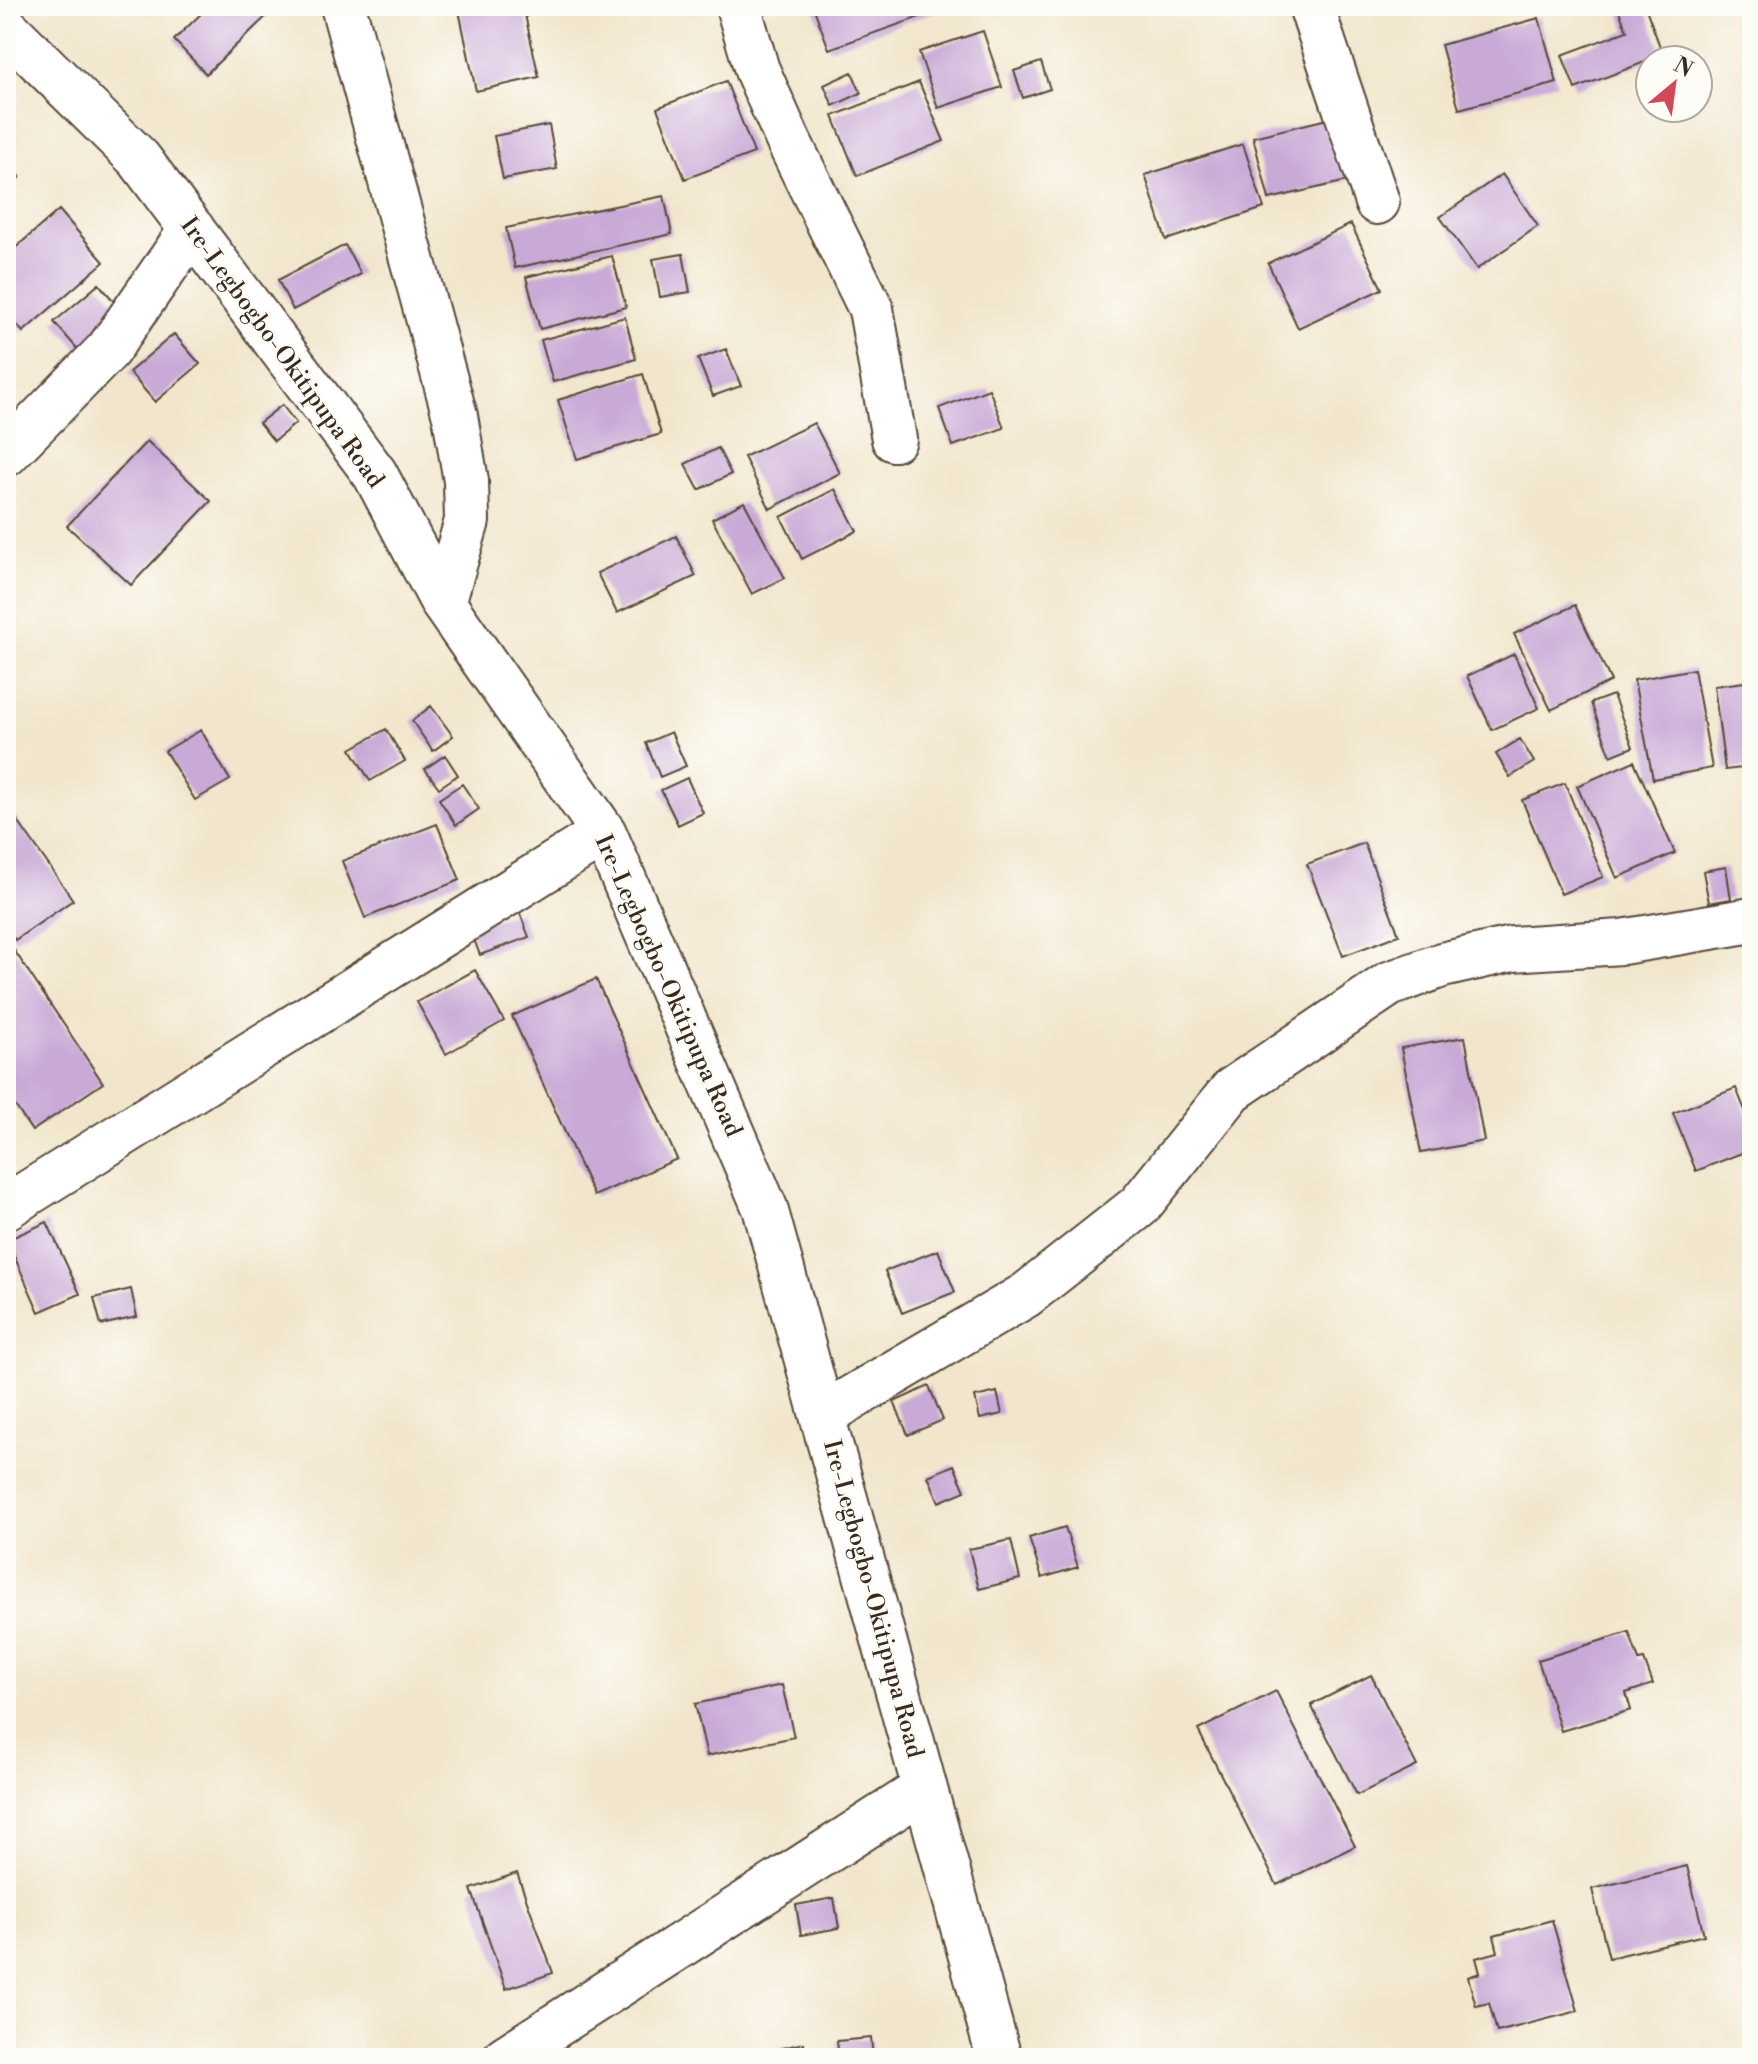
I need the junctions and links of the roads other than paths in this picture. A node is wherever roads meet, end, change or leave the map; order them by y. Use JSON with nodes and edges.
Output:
{"nodes":[{"id":1,"x":343,"y":6,"type":"edge"},
{"id":2,"x":738,"y":6,"type":"edge"},
{"id":3,"x":1311,"y":6,"type":"edge"},
{"id":4,"x":6,"y":28,"type":"edge"},
{"id":5,"x":1377,"y":202,"type":"dead end"},
{"id":6,"x":192,"y":229,"type":"junction"},
{"id":7,"x":894,"y":439,"type":"dead end"},
{"id":8,"x":6,"y":454,"type":"edge"},
{"id":9,"x":443,"y":603,"type":"junction"},
{"id":10,"x":604,"y":833,"type":"junction"},
{"id":11,"x":1752,"y":920,"type":"edge"},
{"id":12,"x":6,"y":1207,"type":"edge"},
{"id":13,"x":823,"y":1415,"type":"junction"},
{"id":14,"x":924,"y":1789,"type":"junction"},
{"id":15,"x":505,"y":2058,"type":"edge"},
{"id":16,"x":999,"y":2058,"type":"edge"}],
"edges":[{"from":1,"to":9,"type":"street"},
{"from":2,"to":7,"type":"street"},
{"from":3,"to":5,"type":"street"},
{"from":4,"to":6,"type":"street","name":"Ire-Legbogbo-Okitipupa Road"},
{"from":6,"to":8,"type":"street"},
{"from":6,"to":9,"type":"street","name":"Ire-Legbogbo-Okitipupa Road"},
{"from":9,"to":10,"type":"street","name":"Ire-Legbogbo-Okitipupa Road"},
{"from":10,"to":12,"type":"street"},
{"from":10,"to":13,"type":"street","name":"Ire-Legbogbo-Okitipupa Road"},
{"from":11,"to":13,"type":"street"},
{"from":13,"to":14,"type":"street","name":"Ire-Legbogbo-Okitipupa Road"},
{"from":14,"to":15,"type":"street"},
{"from":14,"to":16,"type":"street","name":"Ire-Legbogbo-Okitipupa Road"}]}
